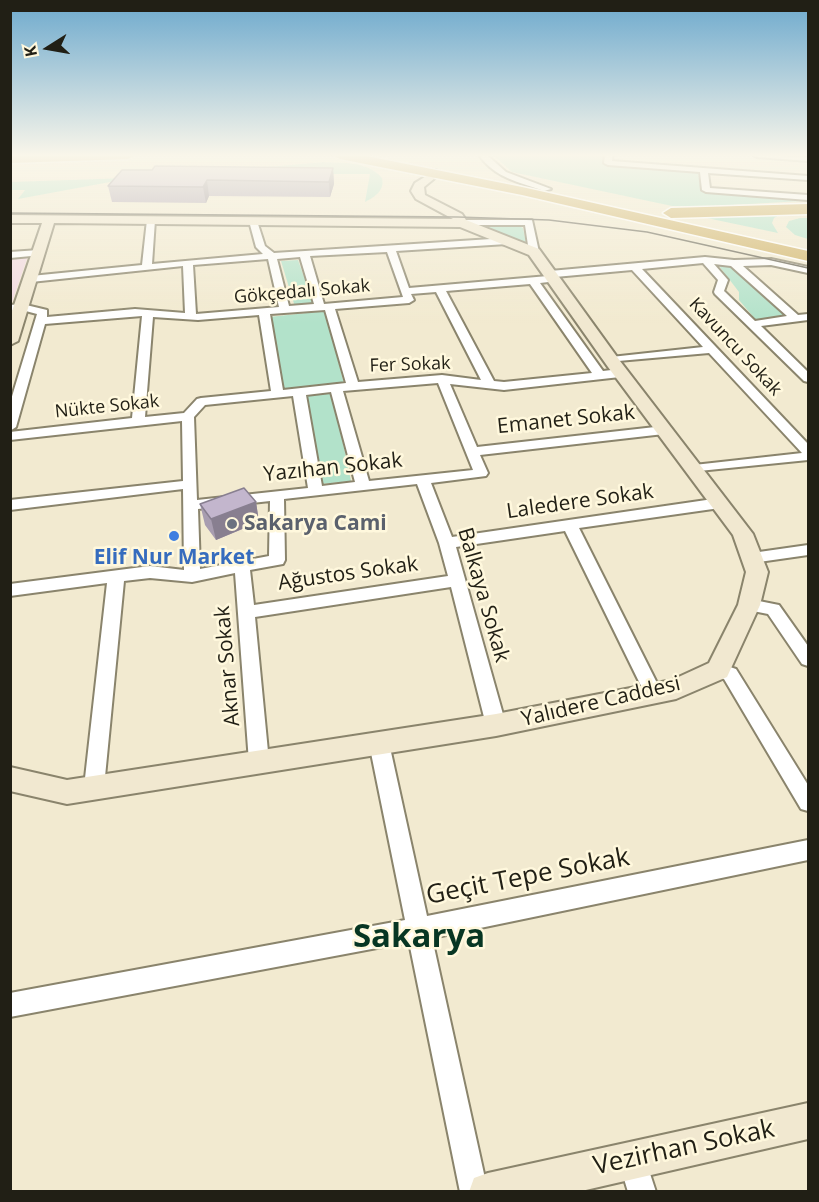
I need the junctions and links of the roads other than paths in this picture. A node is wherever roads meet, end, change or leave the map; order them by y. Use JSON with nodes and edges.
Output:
{"nodes":[{"id":1,"x":446,"y":211,"type":"edge"},
{"id":2,"x":610,"y":211,"type":"edge"},
{"id":3,"x":650,"y":211,"type":"edge"},
{"id":4,"x":661,"y":211,"type":"edge"},
{"id":5,"x":733,"y":211,"type":"edge"},
{"id":6,"x":808,"y":211,"type":"edge"},
{"id":7,"x":10,"y":219,"type":"edge"},
{"id":8,"x":49,"y":220,"type":"junction"},
{"id":9,"x":151,"y":220,"type":"junction"},
{"id":10,"x":253,"y":221,"type":"junction"},
{"id":11,"x":462,"y":223,"type":"junction"},
{"id":12,"x":507,"y":241,"type":"junction"},
{"id":13,"x":808,"y":244,"type":"edge"},
{"id":14,"x":390,"y":248,"type":"junction"},
{"id":15,"x":534,"y":252,"type":"junction"},
{"id":16,"x":39,"y":253,"type":"junction"},
{"id":17,"x":304,"y":254,"type":"junction"},
{"id":18,"x":10,"y":255,"type":"edge"},
{"id":19,"x":272,"y":256,"type":"junction"},
{"id":20,"x":808,"y":256,"type":"edge"},
{"id":21,"x":705,"y":260,"type":"junction"},
{"id":22,"x":188,"y":263,"type":"junction"},
{"id":23,"x":734,"y":263,"type":"junction"},
{"id":24,"x":635,"y":267,"type":"junction"},
{"id":25,"x":147,"y":268,"type":"junction"},
{"id":26,"x":808,"y":270,"type":"edge"},
{"id":27,"x":545,"y":278,"type":"junction"},
{"id":28,"x":31,"y":279,"type":"junction"},
{"id":29,"x":439,"y":288,"type":"junction"},
{"id":30,"x":405,"y":291,"type":"junction"},
{"id":31,"x":16,"y":307,"type":"edge"},
{"id":32,"x":325,"y":307,"type":"junction"},
{"id":33,"x":285,"y":310,"type":"junction"},
{"id":34,"x":264,"y":312,"type":"junction"},
{"id":35,"x":148,"y":314,"type":"junction"},
{"id":36,"x":191,"y":316,"type":"junction"},
{"id":37,"x":808,"y":317,"type":"edge"},
{"id":38,"x":795,"y":318,"type":"junction"},
{"id":39,"x":40,"y":321,"type":"junction"},
{"id":40,"x":753,"y":324,"type":"junction"},
{"id":41,"x":10,"y":341,"type":"edge"},
{"id":42,"x":712,"y":349,"type":"junction"},
{"id":43,"x":610,"y":369,"type":"junction"},
{"id":44,"x":808,"y":378,"type":"edge"},
{"id":45,"x":442,"y":379,"type":"junction"},
{"id":46,"x":489,"y":384,"type":"junction"},
{"id":47,"x":353,"y":386,"type":"junction"},
{"id":48,"x":336,"y":388,"type":"junction"},
{"id":49,"x":299,"y":392,"type":"junction"},
{"id":50,"x":278,"y":394,"type":"junction"},
{"id":51,"x":201,"y":402,"type":"joint"},
{"id":52,"x":188,"y":416,"type":"junction"},
{"id":53,"x":138,"y":422,"type":"junction"},
{"id":54,"x":10,"y":427,"type":"edge"},
{"id":55,"x":664,"y":430,"type":"junction"},
{"id":56,"x":10,"y":436,"type":"edge"},
{"id":57,"x":808,"y":451,"type":"edge"},
{"id":58,"x":472,"y":452,"type":"junction"},
{"id":59,"x":808,"y":456,"type":"edge"},
{"id":60,"x":694,"y":469,"type":"junction"},
{"id":61,"x":422,"y":479,"type":"junction"},
{"id":62,"x":190,"y":484,"type":"junction"},
{"id":63,"x":363,"y":486,"type":"junction"},
{"id":64,"x":316,"y":491,"type":"junction"},
{"id":65,"x":277,"y":495,"type":"junction"},
{"id":66,"x":720,"y":503,"type":"junction"},
{"id":67,"x":10,"y":505,"type":"edge"},
{"id":68,"x":190,"y":505,"type":"junction"},
{"id":69,"x":570,"y":525,"type":"junction"},
{"id":70,"x":447,"y":543,"type":"junction"},
{"id":71,"x":808,"y":550,"type":"edge"},
{"id":72,"x":752,"y":558,"type":"junction"},
{"id":73,"x":242,"y":567,"type":"junction"},
{"id":74,"x":116,"y":576,"type":"junction"},
{"id":75,"x":192,"y":576,"type":"junction"},
{"id":76,"x":457,"y":580,"type":"junction"},
{"id":77,"x":10,"y":590,"type":"edge"},
{"id":78,"x":749,"y":605,"type":"junction"},
{"id":79,"x":246,"y":612,"type":"junction"},
{"id":80,"x":808,"y":658,"type":"edge"},
{"id":81,"x":718,"y":669,"type":"junction"},
{"id":82,"x":653,"y":693,"type":"junction"},
{"id":83,"x":496,"y":725,"type":"junction"},
{"id":84,"x":379,"y":743,"type":"junction"},
{"id":85,"x":259,"y":762,"type":"junction"},
{"id":86,"x":11,"y":781,"type":"edge"},
{"id":87,"x":94,"y":788,"type":"junction"},
{"id":88,"x":808,"y":802,"type":"edge"},
{"id":89,"x":808,"y":850,"type":"edge"},
{"id":90,"x":419,"y":929,"type":"junction"},
{"id":91,"x":10,"y":1005,"type":"edge"},
{"id":92,"x":808,"y":1121,"type":"edge"},
{"id":93,"x":637,"y":1175,"type":"edge"},
{"id":94,"x":474,"y":1191,"type":"edge"},
{"id":95,"x":488,"y":1191,"type":"edge"}],
"edges":[{"from":1,"to":11,"type":"street"},
{"from":2,"to":20,"type":"highway"},
{"from":3,"to":13,"type":"highway"},
{"from":4,"to":5,"type":"highway"},
{"from":6,"to":13,"type":"highway"},
{"from":7,"to":8,"type":"street"},
{"from":8,"to":9,"type":"street"},
{"from":8,"to":16,"type":"street"},
{"from":9,"to":10,"type":"street"},
{"from":9,"to":25,"type":"street"},
{"from":10,"to":11,"type":"street"},
{"from":10,"to":19,"type":"street"},
{"from":11,"to":12,"type":"street"},
{"from":11,"to":15,"type":"street"},
{"from":12,"to":14,"type":"street"},
{"from":12,"to":15,"type":"street"},
{"from":14,"to":17,"type":"street"},
{"from":14,"to":30,"type":"street"},
{"from":15,"to":27,"type":"street"},
{"from":16,"to":18,"type":"street"},
{"from":16,"to":28,"type":"street"},
{"from":17,"to":19,"type":"street"},
{"from":17,"to":32,"type":"street"},
{"from":19,"to":22,"type":"street"},
{"from":19,"to":33,"type":"street"},
{"from":21,"to":23,"type":"street","name":"Gökçedalı Sokak"},
{"from":21,"to":24,"type":"street","name":"Gökçedalı Sokak"},
{"from":21,"to":40,"type":"street"},
{"from":22,"to":25,"type":"street"},
{"from":22,"to":36,"type":"street"},
{"from":23,"to":26,"type":"street","name":"Gökçedalı Sokak"},
{"from":23,"to":38,"type":"street"},
{"from":24,"to":27,"type":"street","name":"Gökçedalı Sokak"},
{"from":24,"to":42,"type":"street","name":"Kavuncu Sokak"},
{"from":25,"to":28,"type":"street"},
{"from":27,"to":29,"type":"street","name":"Gökçedalı Sokak"},
{"from":27,"to":43,"type":"street"},
{"from":28,"to":31,"type":"street"},
{"from":29,"to":30,"type":"street","name":"Gökçedalı Sokak"},
{"from":29,"to":46,"type":"street"},
{"from":30,"to":32,"type":"street","name":"Gökçedalı Sokak"},
{"from":31,"to":39,"type":"street"},
{"from":31,"to":41,"type":"street"},
{"from":32,"to":33,"type":"street","name":"Gökçedalı Sokak"},
{"from":32,"to":47,"type":"street"},
{"from":33,"to":34,"type":"street","name":"Gökçedalı Sokak"},
{"from":34,"to":36,"type":"street","name":"Gökçedalı Sokak"},
{"from":34,"to":50,"type":"street"},
{"from":35,"to":36,"type":"street","name":"Gökçedalı Sokak"},
{"from":35,"to":39,"type":"street","name":"Gökçedalı Sokak"},
{"from":35,"to":53,"type":"street"},
{"from":37,"to":38,"type":"street"},
{"from":38,"to":40,"type":"street"},
{"from":39,"to":54,"type":"street"},
{"from":40,"to":44,"type":"street"},
{"from":42,"to":43,"type":"street","name":"Fer Sokak"},
{"from":42,"to":57,"type":"street","name":"Kavuncu Sokak"},
{"from":43,"to":46,"type":"street","name":"Fer Sokak"},
{"from":43,"to":55,"type":"street"},
{"from":45,"to":46,"type":"street","name":"Fer Sokak"},
{"from":45,"to":47,"type":"street","name":"Fer Sokak"},
{"from":45,"to":58,"type":"street"},
{"from":47,"to":48,"type":"street","name":"Fer Sokak"},
{"from":48,"to":49,"type":"street","name":"Fer Sokak"},
{"from":48,"to":63,"type":"street"},
{"from":49,"to":50,"type":"street","name":"Fer Sokak"},
{"from":49,"to":64,"type":"street"},
{"from":50,"to":51,"type":"street","name":"Fer Sokak"},
{"from":51,"to":52,"type":"street","name":"Nükte Sokak"},
{"from":52,"to":53,"type":"street","name":"Nükte Sokak"},
{"from":52,"to":62,"type":"street"},
{"from":53,"to":56,"type":"street","name":"Nükte Sokak"},
{"from":55,"to":58,"type":"street","name":"Emanet Sokak"},
{"from":55,"to":60,"type":"street"},
{"from":58,"to":61,"type":"street","name":"Yazıhan Sokak"},
{"from":59,"to":60,"type":"street"},
{"from":60,"to":66,"type":"street"},
{"from":61,"to":63,"type":"street","name":"Yazıhan Sokak"},
{"from":61,"to":70,"type":"street","name":"Balkaya Sokak"},
{"from":62,"to":67,"type":"street"},
{"from":62,"to":68,"type":"street"},
{"from":63,"to":64,"type":"street","name":"Yazıhan Sokak"},
{"from":64,"to":65,"type":"street","name":"Yazıhan Sokak"},
{"from":65,"to":68,"type":"street","name":"Yazıhan Sokak"},
{"from":65,"to":73,"type":"street"},
{"from":66,"to":69,"type":"street","name":"Laledere Sokak"},
{"from":66,"to":72,"type":"street"},
{"from":68,"to":75,"type":"street"},
{"from":69,"to":70,"type":"street","name":"Laledere Sokak"},
{"from":69,"to":82,"type":"street"},
{"from":70,"to":76,"type":"street","name":"Balkaya Sokak"},
{"from":71,"to":72,"type":"street"},
{"from":72,"to":78,"type":"street"},
{"from":73,"to":75,"type":"street"},
{"from":73,"to":79,"type":"street","name":"Aknar Sokak"},
{"from":74,"to":75,"type":"street"},
{"from":74,"to":77,"type":"street"},
{"from":74,"to":87,"type":"street"},
{"from":76,"to":79,"type":"street","name":"Ağustos Sokak"},
{"from":76,"to":83,"type":"street","name":"Balkaya Sokak"},
{"from":78,"to":80,"type":"street"},
{"from":78,"to":81,"type":"street"},
{"from":79,"to":85,"type":"street","name":"Aknar Sokak"},
{"from":81,"to":82,"type":"street","name":"Yalıdere Caddesi"},
{"from":81,"to":88,"type":"street"},
{"from":82,"to":83,"type":"street","name":"Yalıdere Caddesi"},
{"from":83,"to":84,"type":"street","name":"Yalıdere Caddesi"},
{"from":84,"to":85,"type":"street","name":"Yalıdere Caddesi"},
{"from":84,"to":90,"type":"street"},
{"from":85,"to":87,"type":"street","name":"Yalıdere Caddesi"},
{"from":86,"to":87,"type":"street","name":"Yalıdere Caddesi"},
{"from":89,"to":90,"type":"street","name":"Geçit Tepe Sokak"},
{"from":90,"to":91,"type":"street","name":"Geçit Tepe Sokak"},
{"from":90,"to":94,"type":"street"},
{"from":92,"to":93,"type":"street","name":"Vezirhan Sokak"},
{"from":93,"to":95,"type":"street","name":"Vezirhan Sokak"}]}
